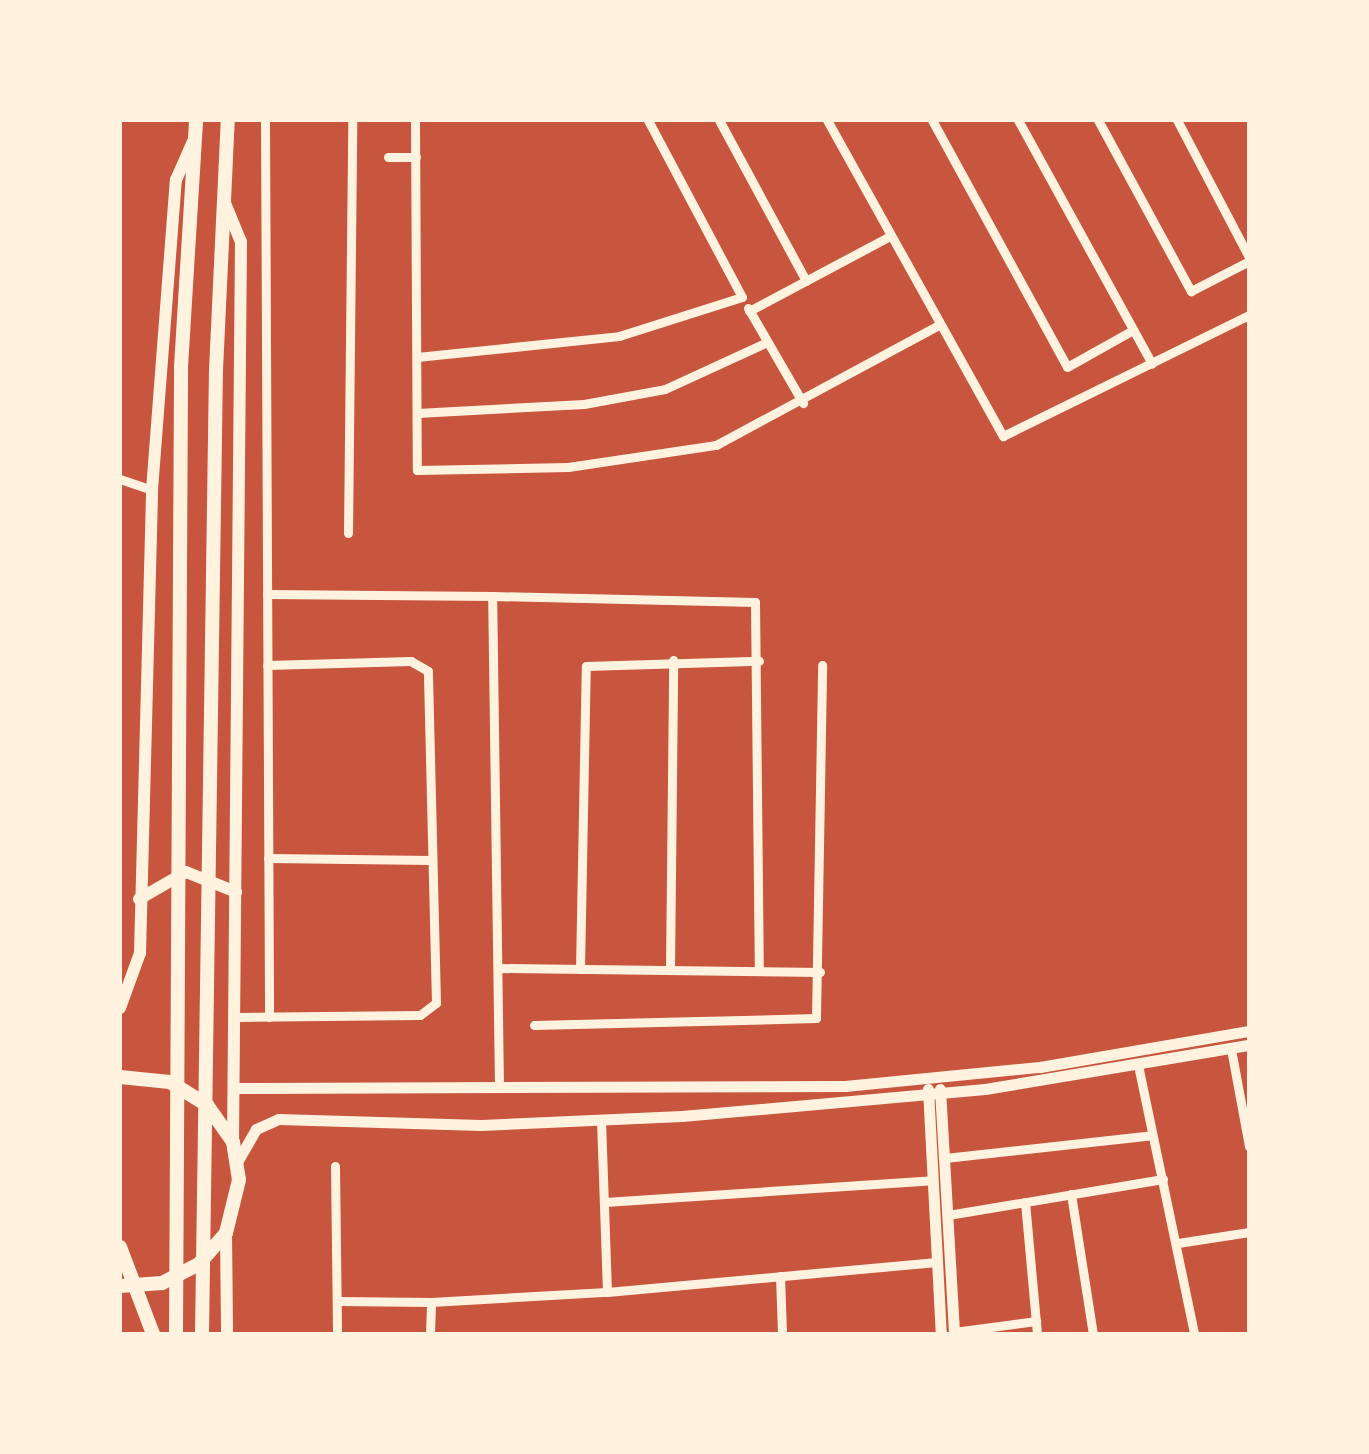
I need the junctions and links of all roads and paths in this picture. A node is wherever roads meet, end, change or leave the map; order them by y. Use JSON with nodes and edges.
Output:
{"nodes":[{"id":1,"x":228,"y":120,"type":"edge"},
{"id":2,"x":264,"y":120,"type":"edge"},
{"id":3,"x":352,"y":120,"type":"edge"},
{"id":4,"x":415,"y":120,"type":"edge"},
{"id":5,"x":648,"y":120,"type":"edge"},
{"id":6,"x":719,"y":120,"type":"edge"},
{"id":7,"x":842,"y":120,"type":"edge"},
{"id":8,"x":932,"y":120,"type":"edge"},
{"id":9,"x":1018,"y":120,"type":"edge"},
{"id":10,"x":1098,"y":120,"type":"edge"},
{"id":11,"x":1177,"y":120,"type":"edge"},
{"id":12,"x":828,"y":123,"type":"edge"},
{"id":13,"x":196,"y":127,"type":"edge"},
{"id":14,"x":388,"y":157,"type":"dead end"},
{"id":15,"x":416,"y":157,"type":"junction"},
{"id":16,"x":222,"y":196,"type":"junction"},
{"id":17,"x":890,"y":236,"type":"junction"},
{"id":18,"x":1249,"y":259,"type":"edge"},
{"id":19,"x":806,"y":281,"type":"junction"},
{"id":20,"x":742,"y":298,"type":"junction"},
{"id":21,"x":750,"y":311,"type":"junction"},
{"id":22,"x":1249,"y":315,"type":"edge"},
{"id":23,"x":938,"y":325,"type":"junction"},
{"id":24,"x":1133,"y":330,"type":"junction"},
{"id":25,"x":767,"y":342,"type":"junction"},
{"id":26,"x":418,"y":356,"type":"junction"},
{"id":27,"x":1152,"y":364,"type":"junction"},
{"id":28,"x":803,"y":404,"type":"junction"},
{"id":29,"x":417,"y":412,"type":"junction"},
{"id":30,"x":120,"y":479,"type":"edge"},
{"id":31,"x":152,"y":490,"type":"junction"},
{"id":32,"x":348,"y":533,"type":"dead end"},
{"id":33,"x":267,"y":594,"type":"junction"},
{"id":34,"x":492,"y":596,"type":"junction"},
{"id":35,"x":673,"y":660,"type":"junction"},
{"id":36,"x":759,"y":661,"type":"junction"},
{"id":37,"x":267,"y":665,"type":"junction"},
{"id":38,"x":822,"y":665,"type":"dead end"},
{"id":39,"x":268,"y":858,"type":"junction"},
{"id":40,"x":431,"y":860,"type":"junction"},
{"id":41,"x":236,"y":892,"type":"junction"},
{"id":42,"x":139,"y":899,"type":"junction"},
{"id":43,"x":498,"y":968,"type":"junction"},
{"id":44,"x":580,"y":969,"type":"junction"},
{"id":45,"x":670,"y":970,"type":"junction"},
{"id":46,"x":759,"y":971,"type":"junction"},
{"id":47,"x":820,"y":972,"type":"junction"},
{"id":48,"x":120,"y":1008,"type":"edge"},
{"id":49,"x":268,"y":1017,"type":"junction"},
{"id":50,"x":237,"y":1018,"type":"junction"},
{"id":51,"x":534,"y":1024,"type":"dead end"},
{"id":52,"x":1249,"y":1032,"type":"edge"},
{"id":53,"x":1249,"y":1045,"type":"edge"},
{"id":54,"x":1230,"y":1049,"type":"junction"},
{"id":55,"x":1138,"y":1065,"type":"junction"},
{"id":56,"x":120,"y":1077,"type":"edge"},
{"id":57,"x":934,"y":1084,"type":"junction"},
{"id":58,"x":499,"y":1087,"type":"junction"},
{"id":59,"x":236,"y":1088,"type":"junction"},
{"id":60,"x":601,"y":1120,"type":"junction"},
{"id":61,"x":1152,"y":1135,"type":"junction"},
{"id":62,"x":232,"y":1142,"type":"junction"},
{"id":63,"x":1249,"y":1146,"type":"edge"},
{"id":64,"x":945,"y":1158,"type":"junction"},
{"id":65,"x":237,"y":1162,"type":"junction"},
{"id":66,"x":335,"y":1166,"type":"dead end"},
{"id":67,"x":1162,"y":1178,"type":"junction"},
{"id":68,"x":932,"y":1180,"type":"junction"},
{"id":69,"x":1071,"y":1194,"type":"junction"},
{"id":70,"x":605,"y":1202,"type":"junction"},
{"id":71,"x":1025,"y":1202,"type":"junction"},
{"id":72,"x":948,"y":1215,"type":"junction"},
{"id":73,"x":1249,"y":1232,"type":"edge"},
{"id":74,"x":226,"y":1233,"type":"junction"},
{"id":75,"x":1178,"y":1243,"type":"junction"},
{"id":76,"x":120,"y":1246,"type":"edge"},
{"id":77,"x":937,"y":1262,"type":"junction"},
{"id":78,"x":780,"y":1276,"type":"junction"},
{"id":79,"x":120,"y":1286,"type":"edge"},
{"id":80,"x":607,"y":1292,"type":"junction"},
{"id":81,"x":337,"y":1301,"type":"junction"},
{"id":82,"x":430,"y":1302,"type":"junction"},
{"id":83,"x":1036,"y":1321,"type":"junction"},
{"id":84,"x":152,"y":1334,"type":"edge"},
{"id":85,"x":176,"y":1334,"type":"edge"},
{"id":86,"x":202,"y":1334,"type":"edge"},
{"id":87,"x":227,"y":1334,"type":"edge"},
{"id":88,"x":337,"y":1334,"type":"edge"},
{"id":89,"x":430,"y":1334,"type":"edge"},
{"id":90,"x":782,"y":1334,"type":"edge"},
{"id":91,"x":950,"y":1334,"type":"edge"},
{"id":92,"x":1037,"y":1334,"type":"edge"},
{"id":93,"x":1093,"y":1334,"type":"edge"},
{"id":94,"x":1194,"y":1334,"type":"edge"}],
"edges":[{"from":1,"to":16,"type":"main road"},
{"from":2,"to":33,"type":"street"},
{"from":3,"to":32,"type":"street"},
{"from":4,"to":15,"type":"street"},
{"from":5,"to":20,"type":"street"},
{"from":6,"to":19,"type":"street"},
{"from":7,"to":12,"type":"street"},
{"from":8,"to":24,"type":"street"},
{"from":9,"to":24,"type":"street"},
{"from":10,"to":18,"type":"street"},
{"from":11,"to":18,"type":"street"},
{"from":12,"to":17,"type":"street"},
{"from":13,"to":31,"type":"main road"},
{"from":13,"to":85,"type":"main road"},
{"from":14,"to":15,"type":"street"},
{"from":15,"to":26,"type":"street"},
{"from":16,"to":41,"type":"main road"},
{"from":16,"to":86,"type":"main road"},
{"from":17,"to":19,"type":"street"},
{"from":17,"to":23,"type":"street"},
{"from":19,"to":21,"type":"street"},
{"from":20,"to":21,"type":"street"},
{"from":20,"to":26,"type":"street"},
{"from":21,"to":25,"type":"street"},
{"from":22,"to":27,"type":"street"},
{"from":23,"to":27,"type":"street"},
{"from":23,"to":28,"type":"street"},
{"from":24,"to":27,"type":"street"},
{"from":25,"to":28,"type":"street"},
{"from":25,"to":29,"type":"street"},
{"from":26,"to":29,"type":"street"},
{"from":28,"to":29,"type":"street"},
{"from":30,"to":31,"type":"street"},
{"from":31,"to":42,"type":"main road"},
{"from":33,"to":34,"type":"street"},
{"from":33,"to":37,"type":"street"},
{"from":34,"to":36,"type":"street"},
{"from":34,"to":43,"type":"street"},
{"from":35,"to":36,"type":"street"},
{"from":35,"to":44,"type":"street"},
{"from":35,"to":45,"type":"street"},
{"from":36,"to":46,"type":"street"},
{"from":37,"to":39,"type":"street"},
{"from":37,"to":40,"type":"street"},
{"from":38,"to":47,"type":"street"},
{"from":39,"to":40,"type":"street"},
{"from":39,"to":49,"type":"street"},
{"from":40,"to":49,"type":"street"},
{"from":41,"to":42,"type":"main road"},
{"from":41,"to":50,"type":"main road"},
{"from":42,"to":48,"type":"main road"},
{"from":43,"to":44,"type":"street"},
{"from":43,"to":58,"type":"street"},
{"from":44,"to":45,"type":"street"},
{"from":45,"to":46,"type":"street"},
{"from":46,"to":47,"type":"street"},
{"from":47,"to":51,"type":"street"},
{"from":49,"to":50,"type":"street"},
{"from":50,"to":59,"type":"main road"},
{"from":52,"to":57,"type":"street"},
{"from":53,"to":54,"type":"street"},
{"from":54,"to":55,"type":"street"},
{"from":54,"to":63,"type":"street"},
{"from":55,"to":57,"type":"street"},
{"from":55,"to":61,"type":"street"},
{"from":56,"to":62,"type":"main road"},
{"from":57,"to":58,"type":"street"},
{"from":57,"to":60,"type":"street"},
{"from":57,"to":64,"type":"street"},
{"from":57,"to":68,"type":"street"},
{"from":58,"to":59,"type":"street"},
{"from":59,"to":62,"type":"main road"},
{"from":60,"to":65,"type":"street"},
{"from":60,"to":70,"type":"street"},
{"from":61,"to":64,"type":"street"},
{"from":61,"to":67,"type":"street"},
{"from":62,"to":65,"type":"main road"},
{"from":64,"to":72,"type":"street"},
{"from":65,"to":74,"type":"main road"},
{"from":66,"to":81,"type":"street"},
{"from":67,"to":69,"type":"street"},
{"from":67,"to":75,"type":"street"},
{"from":68,"to":70,"type":"street"},
{"from":68,"to":77,"type":"street"},
{"from":69,"to":71,"type":"street"},
{"from":69,"to":93,"type":"street"},
{"from":70,"to":80,"type":"street"},
{"from":71,"to":72,"type":"street"},
{"from":71,"to":83,"type":"street"},
{"from":72,"to":91,"type":"street"},
{"from":73,"to":75,"type":"street"},
{"from":74,"to":79,"type":"main road"},
{"from":74,"to":87,"type":"main road"},
{"from":75,"to":94,"type":"street"},
{"from":76,"to":84,"type":"main road"},
{"from":77,"to":78,"type":"street"},
{"from":77,"to":91,"type":"street"},
{"from":78,"to":80,"type":"street"},
{"from":78,"to":90,"type":"street"},
{"from":80,"to":82,"type":"street"},
{"from":81,"to":82,"type":"street"},
{"from":81,"to":88,"type":"street"},
{"from":82,"to":89,"type":"street"},
{"from":83,"to":91,"type":"street"},
{"from":83,"to":92,"type":"street"}]}
